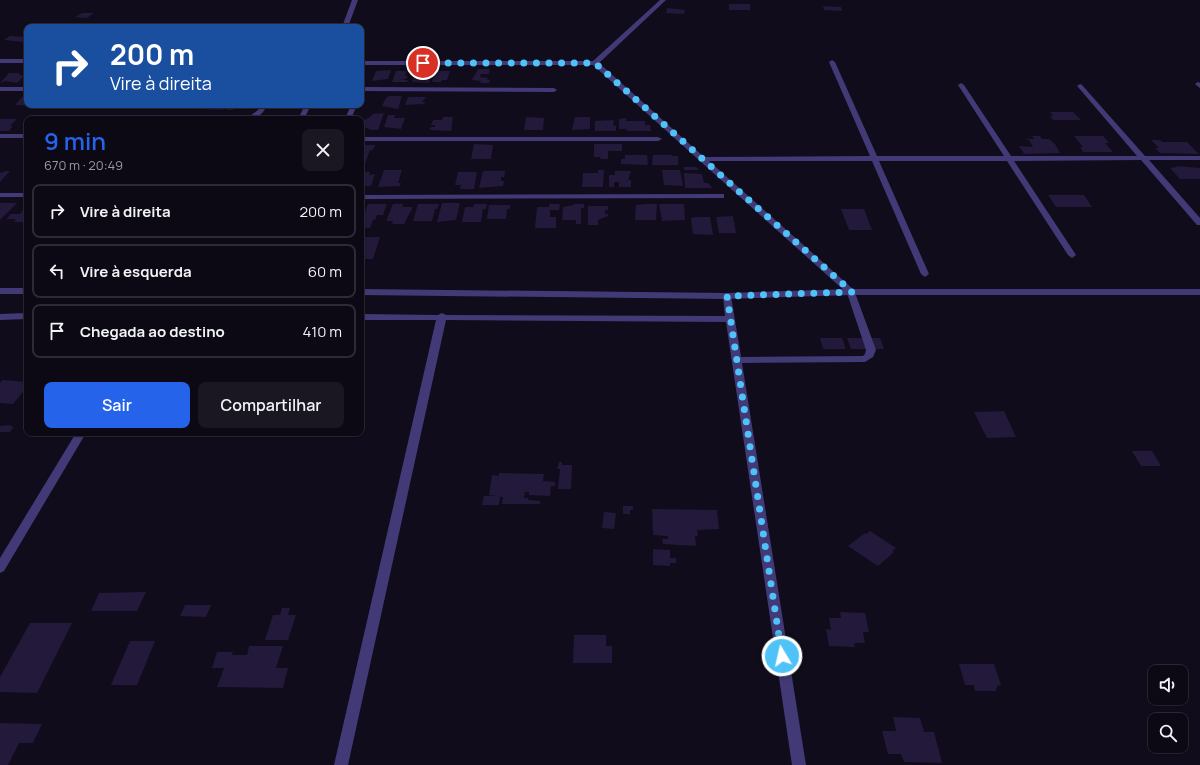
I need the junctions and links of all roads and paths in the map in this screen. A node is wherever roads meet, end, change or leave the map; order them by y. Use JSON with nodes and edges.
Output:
{"nodes":[{"id":1,"x":355,"y":0,"type":"edge"},
{"id":2,"x":663,"y":0,"type":"edge"},
{"id":3,"x":346,"y":24,"type":"edge"},
{"id":4,"x":0,"y":61,"type":"edge"},
{"id":5,"x":24,"y":61,"type":"edge"},
{"id":6,"x":832,"y":62,"type":"dead end"},
{"id":7,"x":364,"y":63,"type":"edge"},
{"id":8,"x":595,"y":63,"type":"junction"},
{"id":9,"x":960,"y":85,"type":"dead end"},
{"id":10,"x":1080,"y":86,"type":"dead end"},
{"id":11,"x":24,"y":89,"type":"edge"},
{"id":12,"x":364,"y":89,"type":"edge"},
{"id":13,"x":0,"y":90,"type":"edge"},
{"id":14,"x":554,"y":90,"type":"dead end"},
{"id":15,"x":262,"y":108,"type":"edge"},
{"id":16,"x":254,"y":116,"type":"edge"},
{"id":17,"x":0,"y":136,"type":"edge"},
{"id":18,"x":24,"y":136,"type":"edge"},
{"id":19,"x":364,"y":139,"type":"edge"},
{"id":20,"x":658,"y":139,"type":"dead end"},
{"id":21,"x":1144,"y":158,"type":"junction"},
{"id":22,"x":1200,"y":158,"type":"edge"},
{"id":23,"x":702,"y":159,"type":"junction"},
{"id":24,"x":874,"y":159,"type":"junction"},
{"id":25,"x":1009,"y":159,"type":"junction"},
{"id":26,"x":0,"y":195,"type":"edge"},
{"id":27,"x":24,"y":195,"type":"edge"},
{"id":28,"x":721,"y":196,"type":"dead end"},
{"id":29,"x":364,"y":198,"type":"edge"},
{"id":30,"x":1200,"y":222,"type":"edge"},
{"id":31,"x":1072,"y":255,"type":"dead end"},
{"id":32,"x":925,"y":274,"type":"dead end"},
{"id":33,"x":0,"y":291,"type":"edge"},
{"id":34,"x":24,"y":291,"type":"edge"},
{"id":35,"x":364,"y":292,"type":"edge"},
{"id":36,"x":852,"y":292,"type":"junction"},
{"id":37,"x":1200,"y":292,"type":"edge"},
{"id":38,"x":727,"y":296,"type":"junction"},
{"id":39,"x":24,"y":316,"type":"edge"},
{"id":40,"x":442,"y":316,"type":"junction"},
{"id":41,"x":0,"y":317,"type":"edge"},
{"id":42,"x":364,"y":317,"type":"edge"},
{"id":43,"x":730,"y":319,"type":"junction"},
{"id":44,"x":736,"y":360,"type":"junction"},
{"id":45,"x":79,"y":436,"type":"edge"},
{"id":46,"x":0,"y":568,"type":"edge"},
{"id":47,"x":341,"y":765,"type":"edge"},
{"id":48,"x":799,"y":765,"type":"edge"}],
"edges":[{"from":1,"to":3,"type":"street"},
{"from":2,"to":8,"type":"street"},
{"from":4,"to":5,"type":"street"},
{"from":6,"to":24,"type":"street"},
{"from":7,"to":8,"type":"street"},
{"from":8,"to":23,"type":"street"},
{"from":9,"to":25,"type":"street"},
{"from":10,"to":21,"type":"street"},
{"from":11,"to":13,"type":"street"},
{"from":12,"to":14,"type":"street"},
{"from":15,"to":16,"type":"street"},
{"from":17,"to":18,"type":"street"},
{"from":19,"to":20,"type":"street"},
{"from":21,"to":22,"type":"street"},
{"from":21,"to":25,"type":"street"},
{"from":21,"to":30,"type":"street"},
{"from":23,"to":24,"type":"street"},
{"from":23,"to":36,"type":"street"},
{"from":24,"to":25,"type":"street"},
{"from":24,"to":32,"type":"street"},
{"from":25,"to":31,"type":"street"},
{"from":26,"to":27,"type":"street"},
{"from":28,"to":29,"type":"street"},
{"from":33,"to":34,"type":"street"},
{"from":35,"to":38,"type":"street"},
{"from":36,"to":37,"type":"street"},
{"from":36,"to":38,"type":"street"},
{"from":36,"to":44,"type":"street"},
{"from":38,"to":43,"type":"street"},
{"from":39,"to":41,"type":"street"},
{"from":40,"to":42,"type":"street"},
{"from":40,"to":43,"type":"street"},
{"from":40,"to":47,"type":"street"},
{"from":43,"to":44,"type":"street"},
{"from":44,"to":48,"type":"street"},
{"from":45,"to":46,"type":"street"}]}
